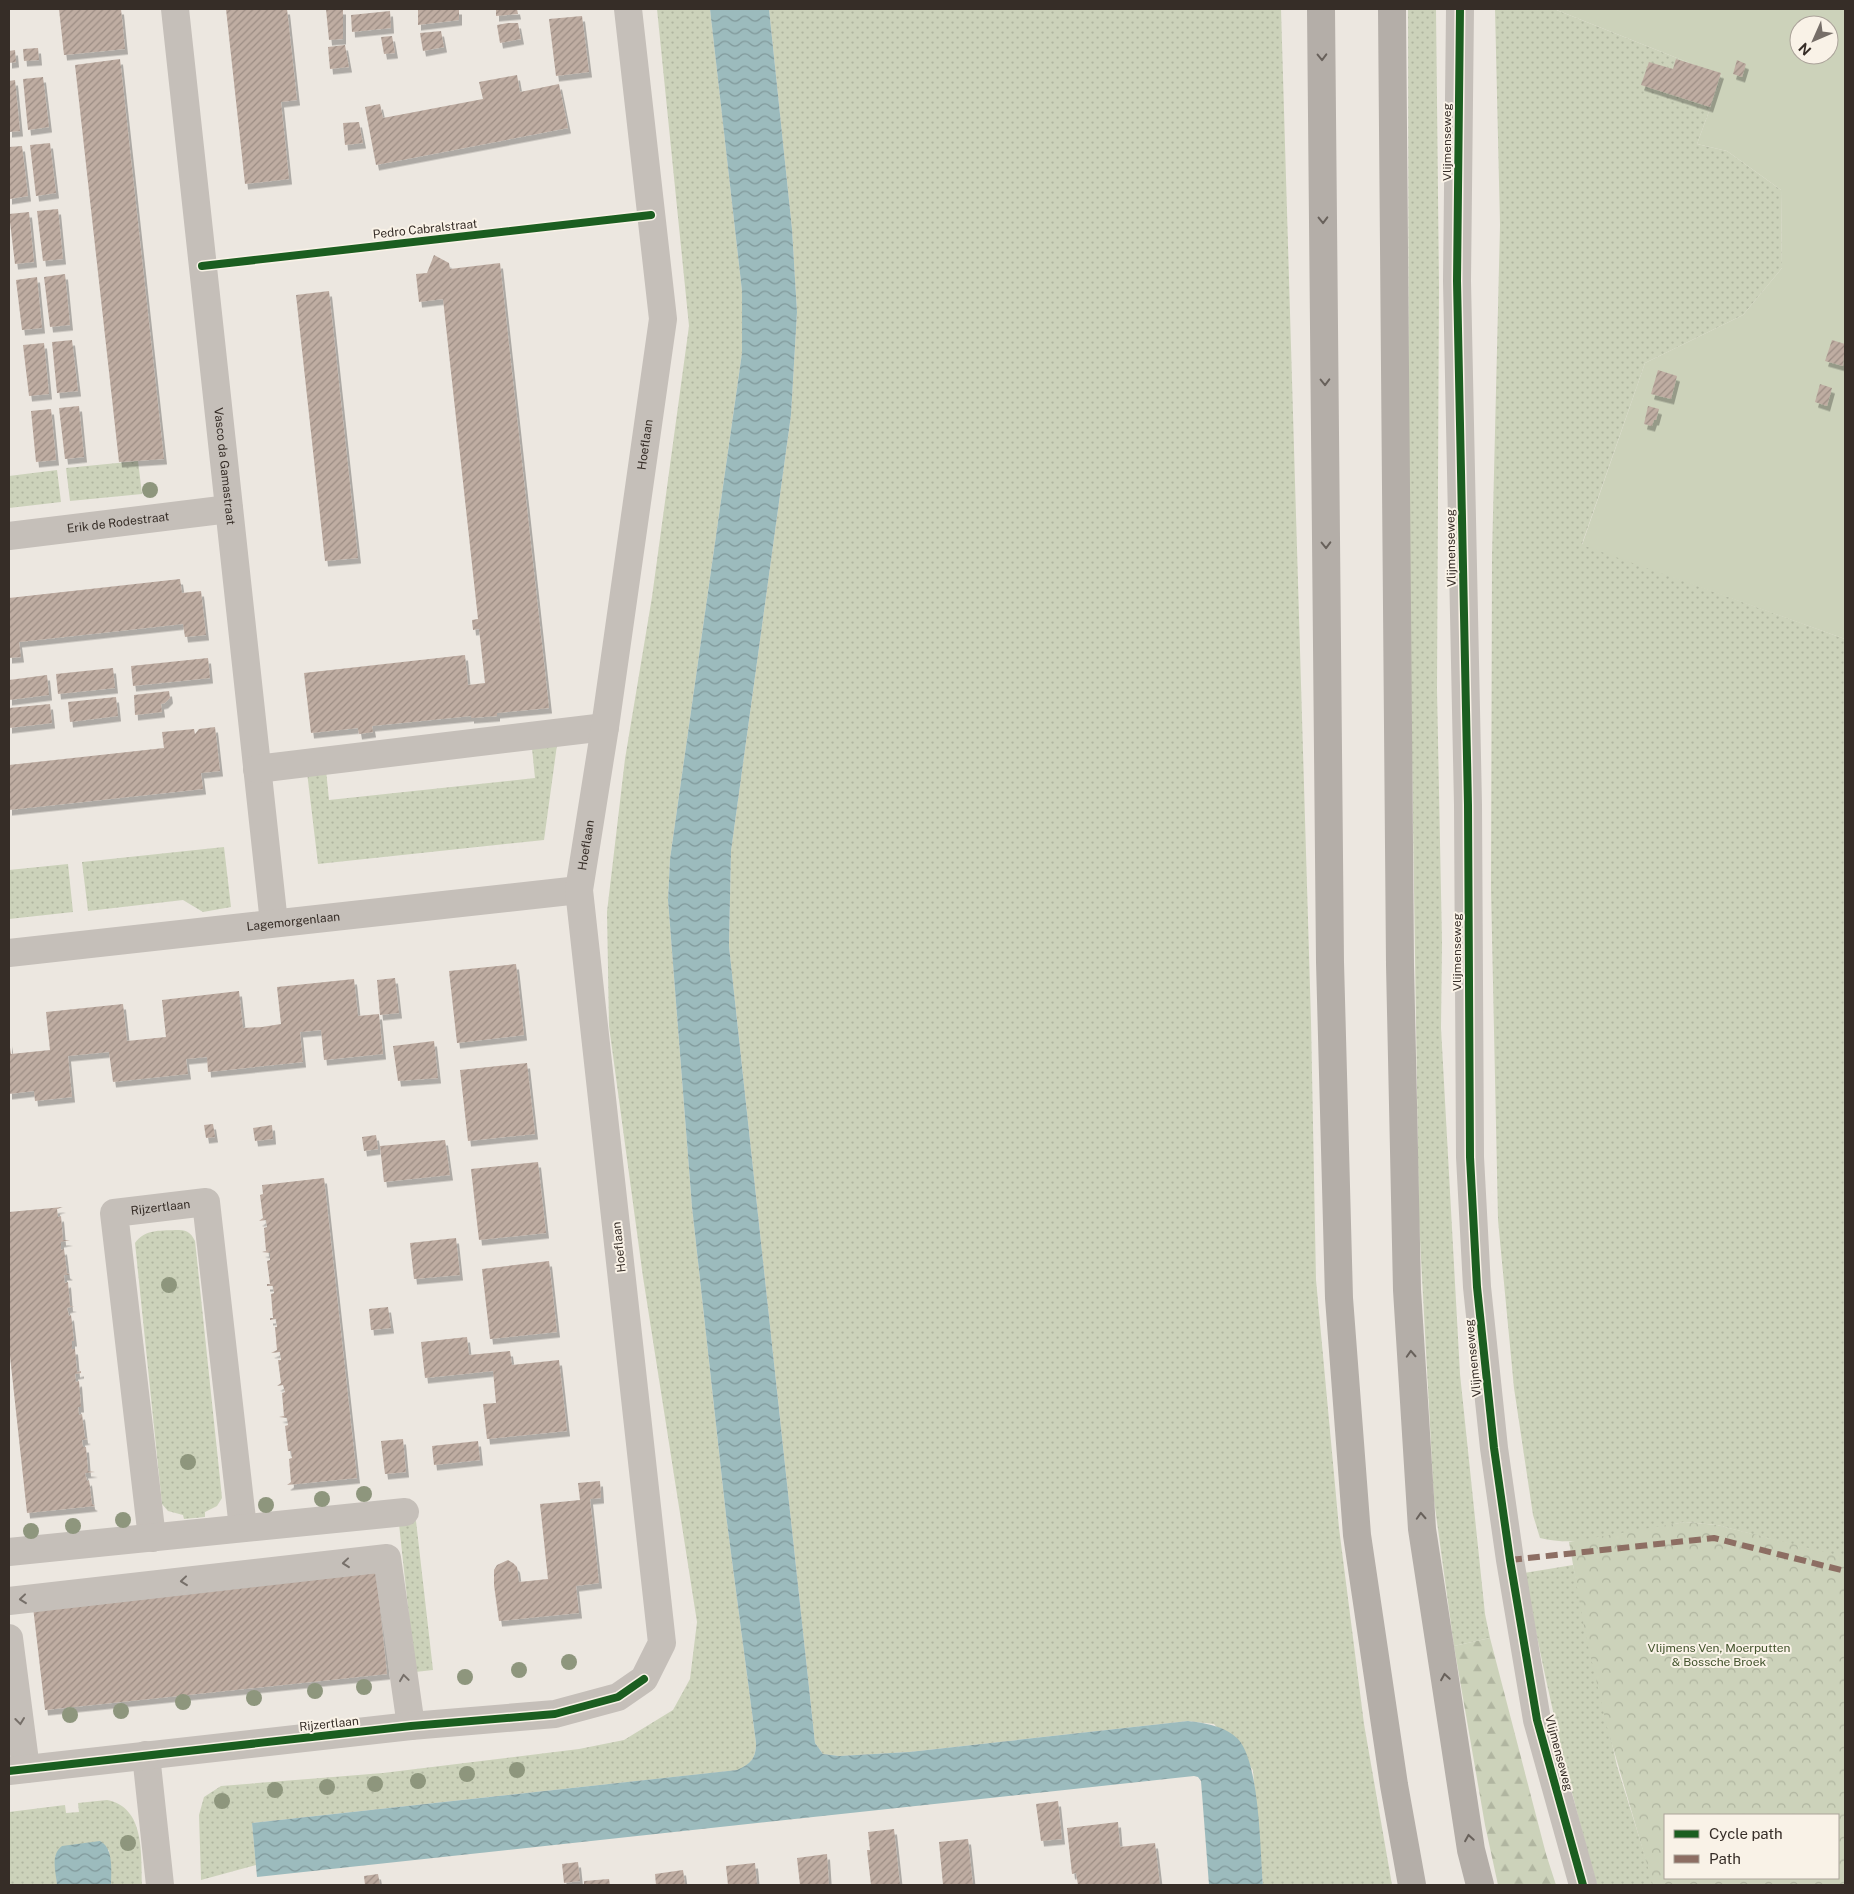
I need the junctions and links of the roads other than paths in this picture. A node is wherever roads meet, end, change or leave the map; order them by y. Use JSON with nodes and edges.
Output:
{"nodes":[{"id":1,"x":175,"y":9,"type":"edge"},
{"id":2,"x":628,"y":9,"type":"edge"},
{"id":3,"x":1321,"y":9,"type":"edge"},
{"id":4,"x":1392,"y":9,"type":"edge"},
{"id":5,"x":1460,"y":9,"type":"edge"},
{"id":6,"x":229,"y":509,"type":"junction"},
{"id":7,"x":9,"y":536,"type":"edge"},
{"id":8,"x":605,"y":727,"type":"junction"},
{"id":9,"x":257,"y":769,"type":"junction"},
{"id":10,"x":579,"y":890,"type":"junction"},
{"id":11,"x":274,"y":923,"type":"junction"},
{"id":12,"x":9,"y":953,"type":"edge"},
{"id":13,"x":404,"y":1512,"type":"dead end"},
{"id":14,"x":243,"y":1528,"type":"junction"},
{"id":15,"x":152,"y":1538,"type":"junction"},
{"id":16,"x":9,"y":1552,"type":"edge"},
{"id":17,"x":9,"y":1601,"type":"edge"},
{"id":18,"x":9,"y":1638,"type":"edge"},
{"id":19,"x":644,"y":1679,"type":"joint"},
{"id":20,"x":411,"y":1726,"type":"junction"},
{"id":21,"x":146,"y":1755,"type":"junction"},
{"id":22,"x":17,"y":1770,"type":"edge"},
{"id":23,"x":160,"y":1885,"type":"edge"},
{"id":24,"x":1412,"y":1885,"type":"edge"},
{"id":25,"x":1480,"y":1885,"type":"edge"},
{"id":26,"x":1583,"y":1885,"type":"edge"}],
"edges":[{"from":1,"to":6,"type":"street","name":"Vasco da Gamastraat"},
{"from":2,"to":8,"type":"street","name":"Hoeflaan"},
{"from":3,"to":24,"type":"main road","one_way":true},
{"from":25,"to":4,"type":"main road","one_way":true},
{"from":5,"to":26,"type":"street","name":"Vlijmenseweg"},
{"from":6,"to":7,"type":"street","name":"Erik de Rodestraat"},
{"from":6,"to":9,"type":"street","name":"Vasco da Gamastraat"},
{"from":8,"to":9,"type":"street"},
{"from":8,"to":10,"type":"street","name":"Hoeflaan"},
{"from":9,"to":11,"type":"street","name":"Vasco da Gamastraat"},
{"from":10,"to":11,"type":"street","name":"Lagemorgenlaan"},
{"from":10,"to":19,"type":"street","name":"Hoeflaan"},
{"from":11,"to":12,"type":"street","name":"Lagemorgenlaan"},
{"from":13,"to":14,"type":"street"},
{"from":14,"to":15,"type":"street"},
{"from":14,"to":15,"type":"street","name":"Rijzertlaan"},
{"from":15,"to":16,"type":"street"},
{"from":20,"to":17,"type":"street","one_way":true},
{"from":18,"to":22,"type":"street","one_way":true},
{"from":19,"to":20,"type":"street","name":"Rijzertlaan"},
{"from":20,"to":21,"type":"street","name":"Rijzertlaan"},
{"from":21,"to":22,"type":"street","name":"Rijzertlaan"},
{"from":21,"to":23,"type":"street"}]}
